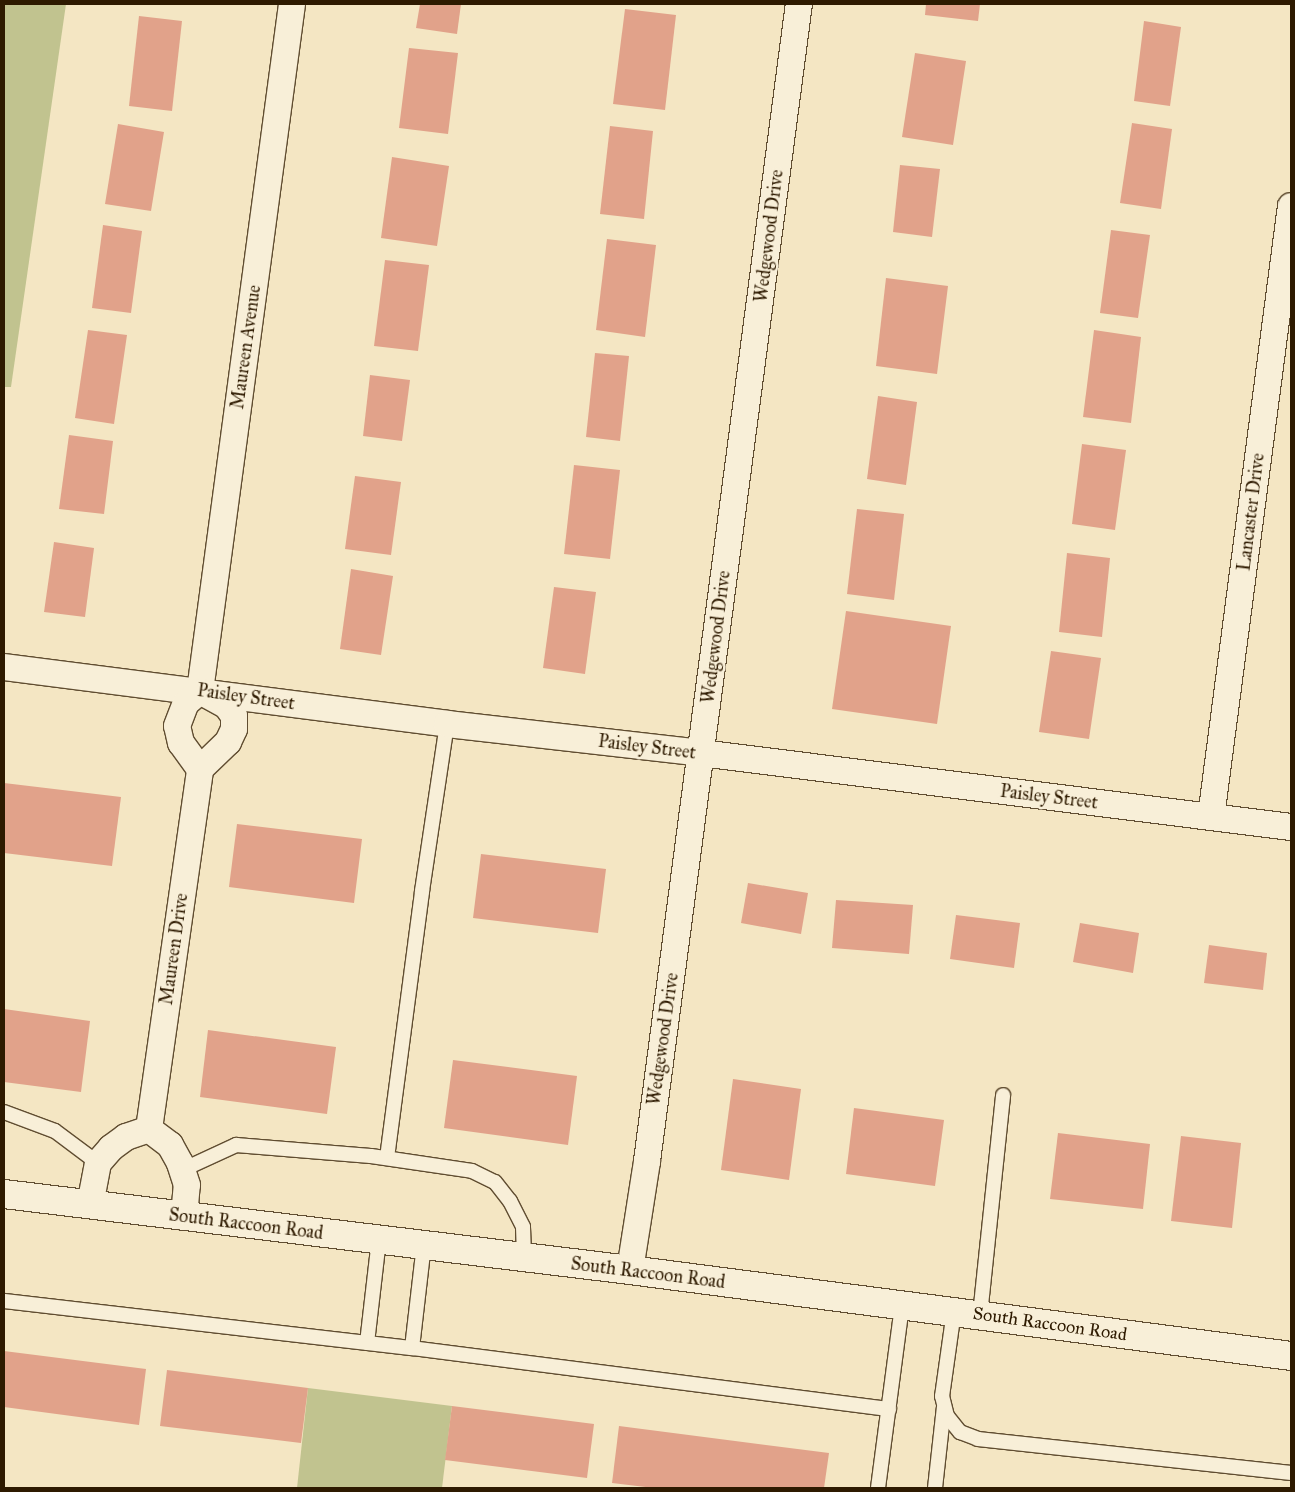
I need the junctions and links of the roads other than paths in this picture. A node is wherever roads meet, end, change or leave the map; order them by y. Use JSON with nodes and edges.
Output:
{"nodes":[{"id":1,"x":292,"y":4,"type":"edge"},
{"id":2,"x":799,"y":4,"type":"edge"},
{"id":3,"x":1291,"y":206,"type":"edge"},
{"id":4,"x":4,"y":667,"type":"edge"},
{"id":5,"x":200,"y":691,"type":"junction"},
{"id":6,"x":447,"y":724,"type":"junction"},
{"id":7,"x":701,"y":754,"type":"junction"},
{"id":8,"x":200,"y":769,"type":"junction"},
{"id":9,"x":1211,"y":817,"type":"junction"},
{"id":10,"x":1291,"y":827,"type":"edge"},
{"id":11,"x":1002,"y":1095,"type":"dead end"},
{"id":12,"x":4,"y":1112,"type":"edge"},
{"id":13,"x":149,"y":1129,"type":"junction"},
{"id":14,"x":387,"y":1158,"type":"junction"},
{"id":15,"x":98,"y":1163,"type":"junction"},
{"id":16,"x":182,"y":1170,"type":"junction"},
{"id":17,"x":4,"y":1194,"type":"edge"},
{"id":18,"x":90,"y":1205,"type":"junction"},
{"id":19,"x":184,"y":1217,"type":"junction"},
{"id":20,"x":379,"y":1240,"type":"junction"},
{"id":21,"x":424,"y":1245,"type":"junction"},
{"id":22,"x":524,"y":1258,"type":"junction"},
{"id":23,"x":630,"y":1270,"type":"junction"},
{"id":24,"x":4,"y":1301,"type":"edge"},
{"id":25,"x":902,"y":1305,"type":"junction"},
{"id":26,"x":967,"y":1313,"type":"junction"},
{"id":27,"x":367,"y":1343,"type":"junction"},
{"id":28,"x":412,"y":1348,"type":"junction"},
{"id":29,"x":1291,"y":1356,"type":"edge"},
{"id":30,"x":944,"y":1405,"type":"junction"},
{"id":31,"x":889,"y":1409,"type":"junction"},
{"id":32,"x":1291,"y":1473,"type":"edge"},
{"id":33,"x":878,"y":1488,"type":"edge"},
{"id":34,"x":935,"y":1488,"type":"edge"}],
"edges":[{"from":1,"to":5,"type":"street","name":"Maureen Avenue"},
{"from":2,"to":7,"type":"street","name":"Wedgewood Drive"},
{"from":3,"to":9,"type":"street","name":"Lancaster Drive"},
{"from":4,"to":5,"type":"street","name":"Paisley Street"},
{"from":5,"to":6,"type":"street","name":"Paisley Street"},
{"from":5,"to":8,"type":"street"},
{"from":5,"to":8,"type":"street"},
{"from":6,"to":7,"type":"street","name":"Paisley Street"},
{"from":6,"to":14,"type":"lane"},
{"from":7,"to":9,"type":"street","name":"Paisley Street"},
{"from":7,"to":23,"type":"street","name":"Wedgewood Drive"},
{"from":8,"to":13,"type":"street","name":"Maureen Drive"},
{"from":9,"to":10,"type":"street","name":"Paisley Street"},
{"from":11,"to":26,"type":"lane"},
{"from":12,"to":15,"type":"lane"},
{"from":13,"to":15,"type":"street"},
{"from":13,"to":16,"type":"street"},
{"from":14,"to":16,"type":"lane"},
{"from":14,"to":22,"type":"lane"},
{"from":15,"to":18,"type":"street"},
{"from":16,"to":19,"type":"street"},
{"from":17,"to":18,"type":"street","name":"South Raccoon Road"},
{"from":18,"to":19,"type":"street","name":"South Raccoon Road"},
{"from":19,"to":20,"type":"street","name":"South Raccoon Road"},
{"from":20,"to":21,"type":"street","name":"South Raccoon Road"},
{"from":20,"to":27,"type":"lane"},
{"from":21,"to":22,"type":"street","name":"South Raccoon Road"},
{"from":21,"to":28,"type":"lane"},
{"from":22,"to":23,"type":"street","name":"South Raccoon Road"},
{"from":23,"to":25,"type":"street","name":"South Raccoon Road"},
{"from":24,"to":27,"type":"lane"},
{"from":25,"to":26,"type":"street","name":"South Raccoon Road"},
{"from":25,"to":31,"type":"lane"},
{"from":26,"to":29,"type":"street","name":"South Raccoon Road"},
{"from":26,"to":30,"type":"lane"},
{"from":27,"to":28,"type":"lane"},
{"from":28,"to":31,"type":"lane"},
{"from":30,"to":32,"type":"lane"},
{"from":30,"to":34,"type":"lane"},
{"from":31,"to":33,"type":"lane"}]}
